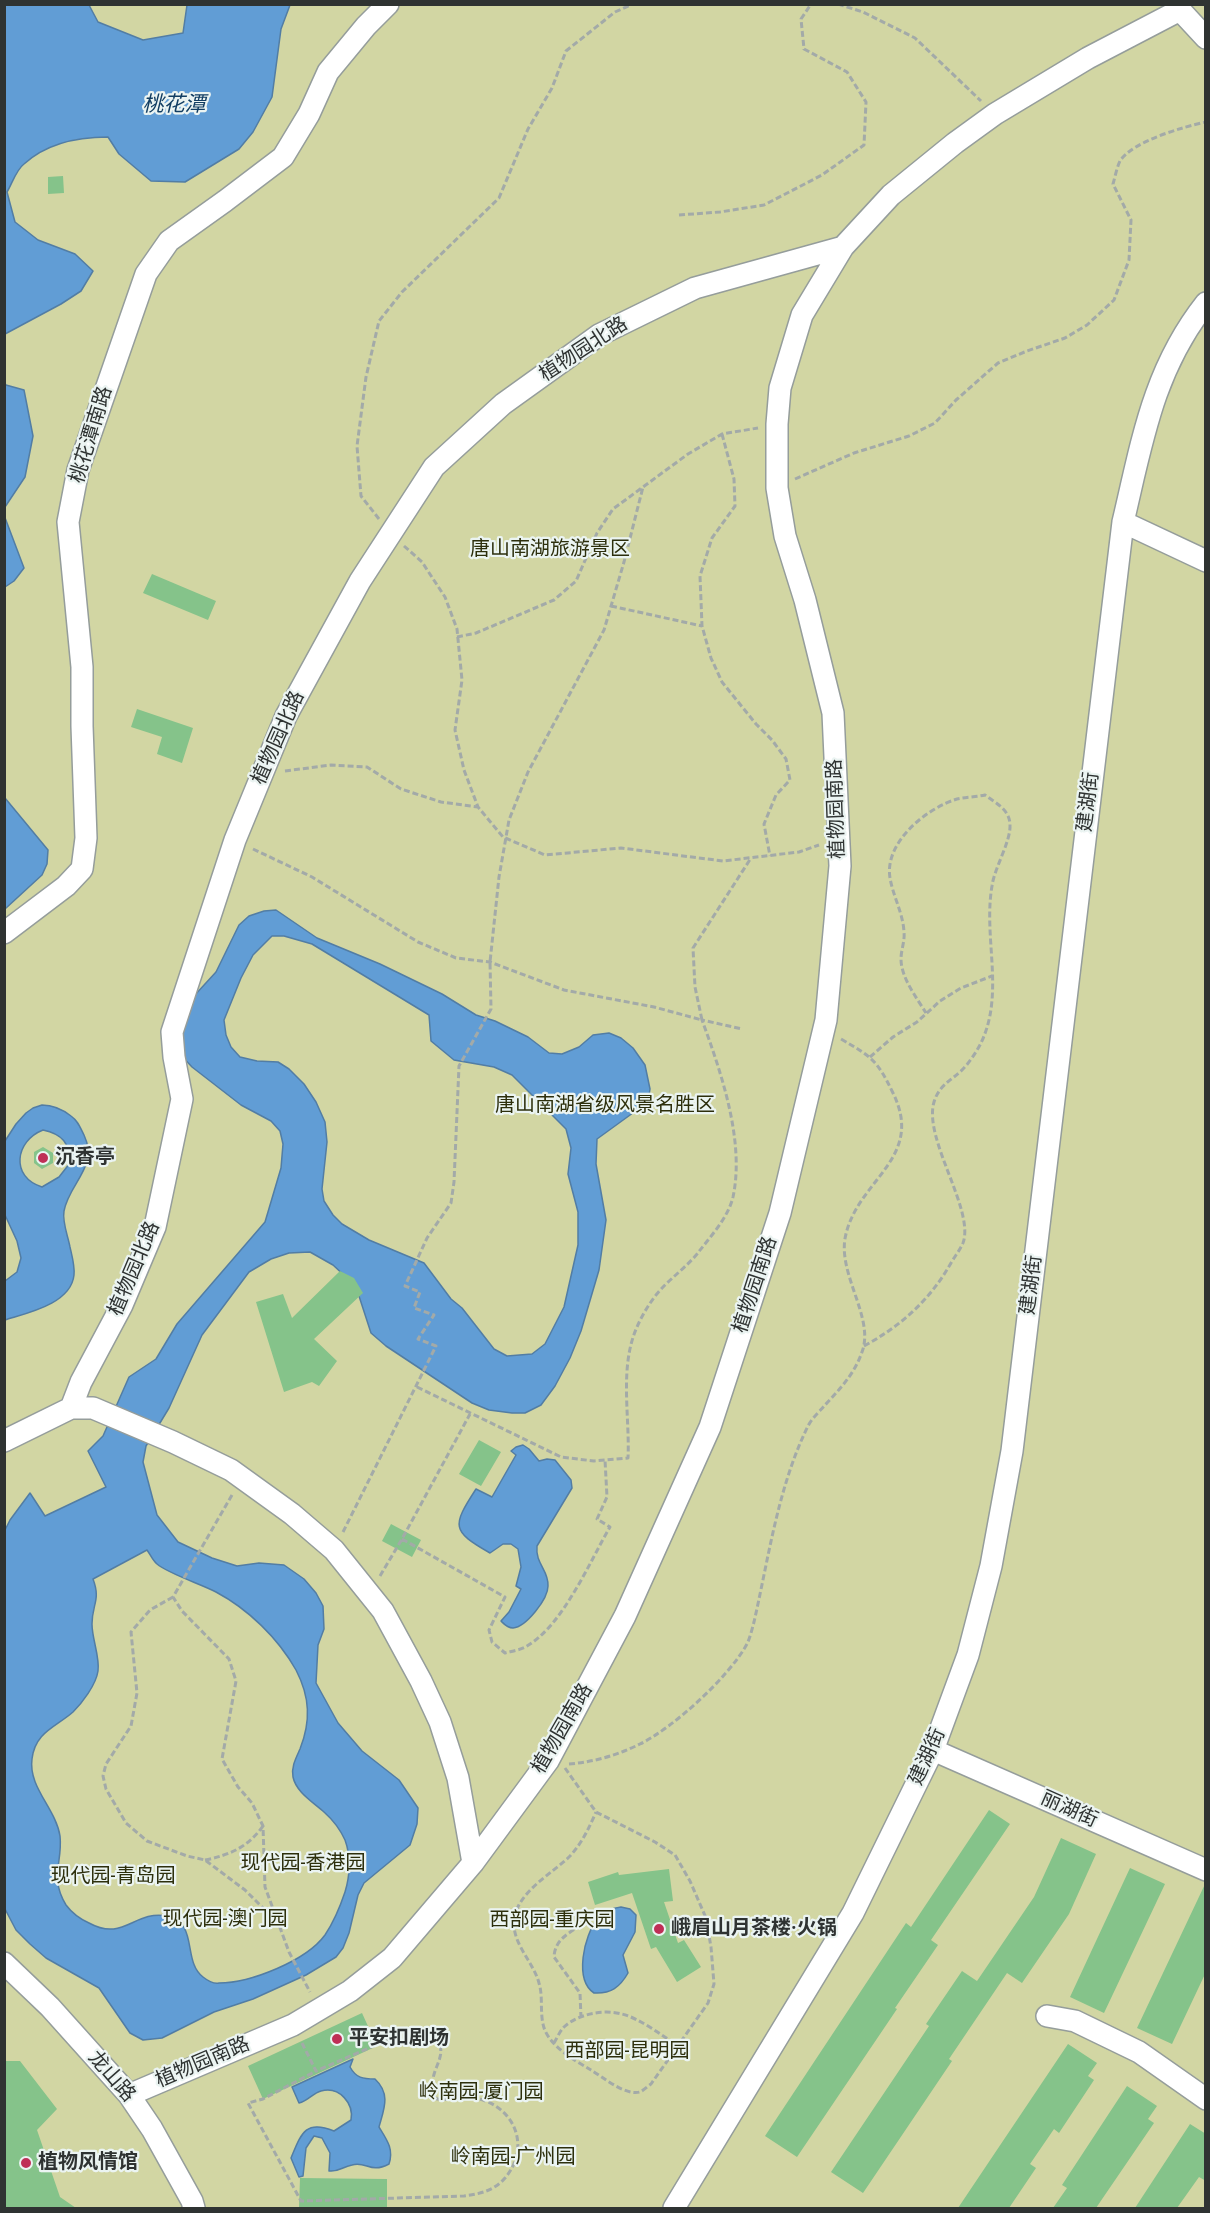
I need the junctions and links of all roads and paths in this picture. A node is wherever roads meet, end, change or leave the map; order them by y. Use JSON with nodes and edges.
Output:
{"nodes":[{"id":1,"x":388,"y":4,"type":"edge"},
{"id":2,"x":633,"y":4,"type":"edge"},
{"id":3,"x":811,"y":4,"type":"edge"},
{"id":4,"x":838,"y":4,"type":"edge"},
{"id":5,"x":1180,"y":7,"type":"edge"},
{"id":6,"x":1206,"y":38,"type":"edge"},
{"id":7,"x":995,"y":114,"type":"junction"},
{"id":8,"x":1206,"y":122,"type":"edge"},
{"id":9,"x":679,"y":215,"type":"dead end"},
{"id":10,"x":843,"y":247,"type":"junction"},
{"id":11,"x":1206,"y":303,"type":"edge"},
{"id":12,"x":777,"y":424,"type":"junction"},
{"id":13,"x":722,"y":434,"type":"junction"},
{"id":14,"x":643,"y":487,"type":"junction"},
{"id":15,"x":777,"y":488,"type":"junction"},
{"id":16,"x":1123,"y":522,"type":"junction"},
{"id":17,"x":390,"y":534,"type":"junction"},
{"id":18,"x":1206,"y":561,"type":"edge"},
{"id":19,"x":611,"y":606,"type":"junction"},
{"id":20,"x":702,"y":626,"type":"junction"},
{"id":21,"x":457,"y":637,"type":"junction"},
{"id":22,"x":263,"y":774,"type":"junction"},
{"id":23,"x":478,"y":807,"type":"junction"},
{"id":24,"x":838,"y":839,"type":"junction"},
{"id":25,"x":236,"y":840,"type":"junction"},
{"id":26,"x":770,"y":856,"type":"junction"},
{"id":27,"x":751,"y":858,"type":"junction"},
{"id":28,"x":4,"y":933,"type":"edge"},
{"id":29,"x":490,"y":962,"type":"junction"},
{"id":30,"x":993,"y":976,"type":"junction"},
{"id":31,"x":926,"y":1013,"type":"junction"},
{"id":32,"x":702,"y":1020,"type":"junction"},
{"id":33,"x":742,"y":1029,"type":"dead end"},
{"id":34,"x":824,"y":1029,"type":"junction"},
{"id":35,"x":870,"y":1057,"type":"junction"},
{"id":36,"x":864,"y":1346,"type":"junction"},
{"id":37,"x":417,"y":1387,"type":"junction"},
{"id":38,"x":71,"y":1408,"type":"junction"},
{"id":39,"x":470,"y":1413,"type":"junction"},
{"id":40,"x":4,"y":1441,"type":"edge"},
{"id":41,"x":605,"y":1460,"type":"junction"},
{"id":42,"x":243,"y":1478,"type":"junction"},
{"id":43,"x":402,"y":1539,"type":"junction"},
{"id":44,"x":334,"y":1550,"type":"junction"},
{"id":45,"x":370,"y":1593,"type":"junction"},
{"id":46,"x":173,"y":1597,"type":"junction"},
{"id":47,"x":933,"y":1750,"type":"junction"},
{"id":48,"x":596,"y":1812,"type":"junction"},
{"id":49,"x":263,"y":1826,"type":"junction"},
{"id":50,"x":205,"y":1860,"type":"junction"},
{"id":51,"x":473,"y":1863,"type":"junction"},
{"id":52,"x":1206,"y":1870,"type":"edge"},
{"id":53,"x":276,"y":1921,"type":"junction"},
{"id":54,"x":584,"y":1924,"type":"dead end"},
{"id":55,"x":4,"y":1963,"type":"edge"},
{"id":56,"x":306,"y":1984,"type":"dead end"},
{"id":57,"x":1047,"y":2016,"type":"dead end"},
{"id":58,"x":581,"y":2018,"type":"junction"},
{"id":59,"x":293,"y":2025,"type":"junction"},
{"id":60,"x":555,"y":2043,"type":"junction"},
{"id":61,"x":678,"y":2046,"type":"junction"},
{"id":62,"x":316,"y":2071,"type":"junction"},
{"id":63,"x":129,"y":2095,"type":"junction"},
{"id":64,"x":1206,"y":2099,"type":"edge"},
{"id":65,"x":194,"y":2208,"type":"edge"},
{"id":66,"x":674,"y":2208,"type":"edge"}],
"edges":[{"from":1,"to":28,"type":"street","name":"桃花潭南路"},
{"from":2,"to":17,"type":"path"},
{"from":3,"to":9,"type":"path"},
{"from":4,"to":7,"type":"path"},
{"from":5,"to":6,"type":"street"},
{"from":5,"to":7,"type":"street","name":"植物园南路"},
{"from":7,"to":10,"type":"street","name":"植物园南路"},
{"from":8,"to":15,"type":"path"},
{"from":10,"to":12,"type":"street","name":"植物园南路"},
{"from":10,"to":17,"type":"street","name":"植物园北路"},
{"from":11,"to":16,"type":"street","name":"建湖街"},
{"from":12,"to":13,"type":"path"},
{"from":12,"to":15,"type":"street","name":"植物园南路"},
{"from":13,"to":14,"type":"path"},
{"from":13,"to":20,"type":"path"},
{"from":14,"to":19,"type":"path"},
{"from":14,"to":21,"type":"path"},
{"from":15,"to":24,"type":"street","name":"植物园南路"},
{"from":16,"to":18,"type":"street"},
{"from":16,"to":47,"type":"street","name":"建湖街"},
{"from":17,"to":21,"type":"path"},
{"from":17,"to":22,"type":"street","name":"植物园北路"},
{"from":19,"to":20,"type":"path"},
{"from":19,"to":29,"type":"path"},
{"from":20,"to":26,"type":"path"},
{"from":21,"to":23,"type":"path"},
{"from":22,"to":23,"type":"path"},
{"from":22,"to":25,"type":"street","name":"植物园北路"},
{"from":23,"to":27,"type":"path"},
{"from":24,"to":26,"type":"path"},
{"from":24,"to":34,"type":"street","name":"植物园南路"},
{"from":25,"to":29,"type":"path"},
{"from":25,"to":38,"type":"street","name":"植物园北路"},
{"from":26,"to":27,"type":"path"},
{"from":27,"to":32,"type":"path"},
{"from":29,"to":32,"type":"path"},
{"from":29,"to":37,"type":"path"},
{"from":30,"to":31,"type":"path"},
{"from":30,"to":31,"type":"path"},
{"from":30,"to":36,"type":"path"},
{"from":31,"to":35,"type":"path"},
{"from":32,"to":33,"type":"path"},
{"from":32,"to":41,"type":"path"},
{"from":34,"to":35,"type":"path"},
{"from":34,"to":51,"type":"street","name":"植物园南路"},
{"from":35,"to":36,"type":"path"},
{"from":36,"to":48,"type":"path"},
{"from":37,"to":39,"type":"path"},
{"from":37,"to":44,"type":"path"},
{"from":38,"to":40,"type":"street"},
{"from":38,"to":42,"type":"street"},
{"from":39,"to":41,"type":"path"},
{"from":39,"to":43,"type":"path"},
{"from":41,"to":43,"type":"path"},
{"from":42,"to":44,"type":"street"},
{"from":42,"to":46,"type":"path"},
{"from":43,"to":45,"type":"path"},
{"from":44,"to":45,"type":"street"},
{"from":45,"to":51,"type":"street"},
{"from":46,"to":49,"type":"path"},
{"from":46,"to":50,"type":"path"},
{"from":47,"to":52,"type":"street","name":"丽湖街"},
{"from":47,"to":66,"type":"street","name":"建湖街"},
{"from":48,"to":60,"type":"path"},
{"from":48,"to":61,"type":"path"},
{"from":49,"to":50,"type":"path"},
{"from":49,"to":53,"type":"path"},
{"from":50,"to":53,"type":"path"},
{"from":51,"to":59,"type":"street","name":"植物园南路"},
{"from":53,"to":56,"type":"path"},
{"from":54,"to":58,"type":"path"},
{"from":55,"to":63,"type":"street","name":"龙山路"},
{"from":57,"to":64,"type":"street"},
{"from":58,"to":60,"type":"path"},
{"from":58,"to":61,"type":"path"},
{"from":59,"to":62,"type":"path"},
{"from":59,"to":63,"type":"street","name":"植物园南路"},
{"from":60,"to":61,"type":"path"},
{"from":62,"to":62,"type":"path"},
{"from":63,"to":65,"type":"street","name":"龙山路"}]}
